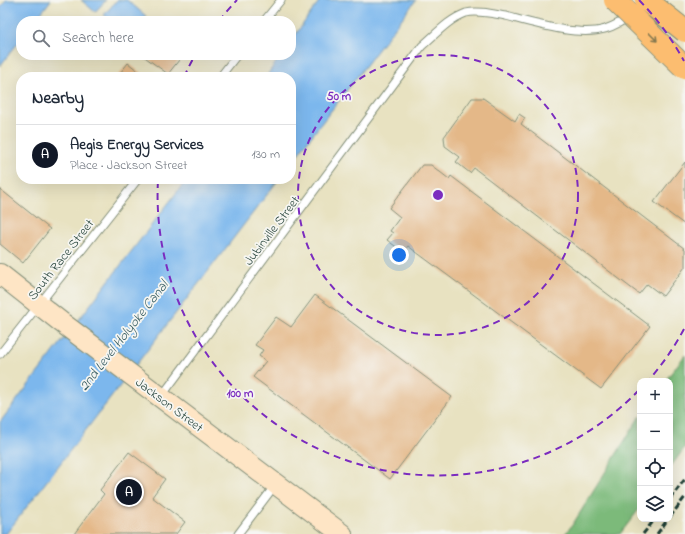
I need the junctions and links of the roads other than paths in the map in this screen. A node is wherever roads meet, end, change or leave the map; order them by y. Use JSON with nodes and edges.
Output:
{"nodes":[{"id":1,"x":281,"y":0,"type":"edge"},
{"id":2,"x":615,"y":0,"type":"edge"},
{"id":3,"x":643,"y":4,"type":"edge"},
{"id":4,"x":268,"y":16,"type":"edge"},
{"id":5,"x":685,"y":31,"type":"edge"},
{"id":6,"x":233,"y":60,"type":"edge"},
{"id":7,"x":685,"y":68,"type":"edge"},
{"id":8,"x":224,"y":72,"type":"edge"},
{"id":9,"x":134,"y":184,"type":"edge"},
{"id":10,"x":0,"y":274,"type":"edge"},
{"id":11,"x":39,"y":305,"type":"junction"},
{"id":12,"x":0,"y":354,"type":"edge"},
{"id":13,"x":161,"y":397,"type":"junction"},
{"id":14,"x":276,"y":484,"type":"junction"},
{"id":15,"x":238,"y":534,"type":"edge"},
{"id":16,"x":342,"y":534,"type":"edge"}],
"edges":[{"from":1,"to":4,"type":"lane"},
{"from":2,"to":7,"type":"highway","one_way":true,"bridge":true},
{"from":3,"to":5,"type":"highway","bridge":true},
{"from":3,"to":13,"type":"lane","name":"Jubinville Street"},
{"from":6,"to":8,"type":"lane"},
{"from":9,"to":11,"type":"lane","name":"South Race Street"},
{"from":10,"to":11,"type":"street","name":"Jackson Street"},
{"from":11,"to":12,"type":"lane","name":"South Race Street"},
{"from":11,"to":13,"type":"street","name":"Jackson Street"},
{"from":13,"to":14,"type":"street","name":"Jackson Street"},
{"from":14,"to":15,"type":"lane"},
{"from":14,"to":16,"type":"street","name":"Jackson Street"}]}
